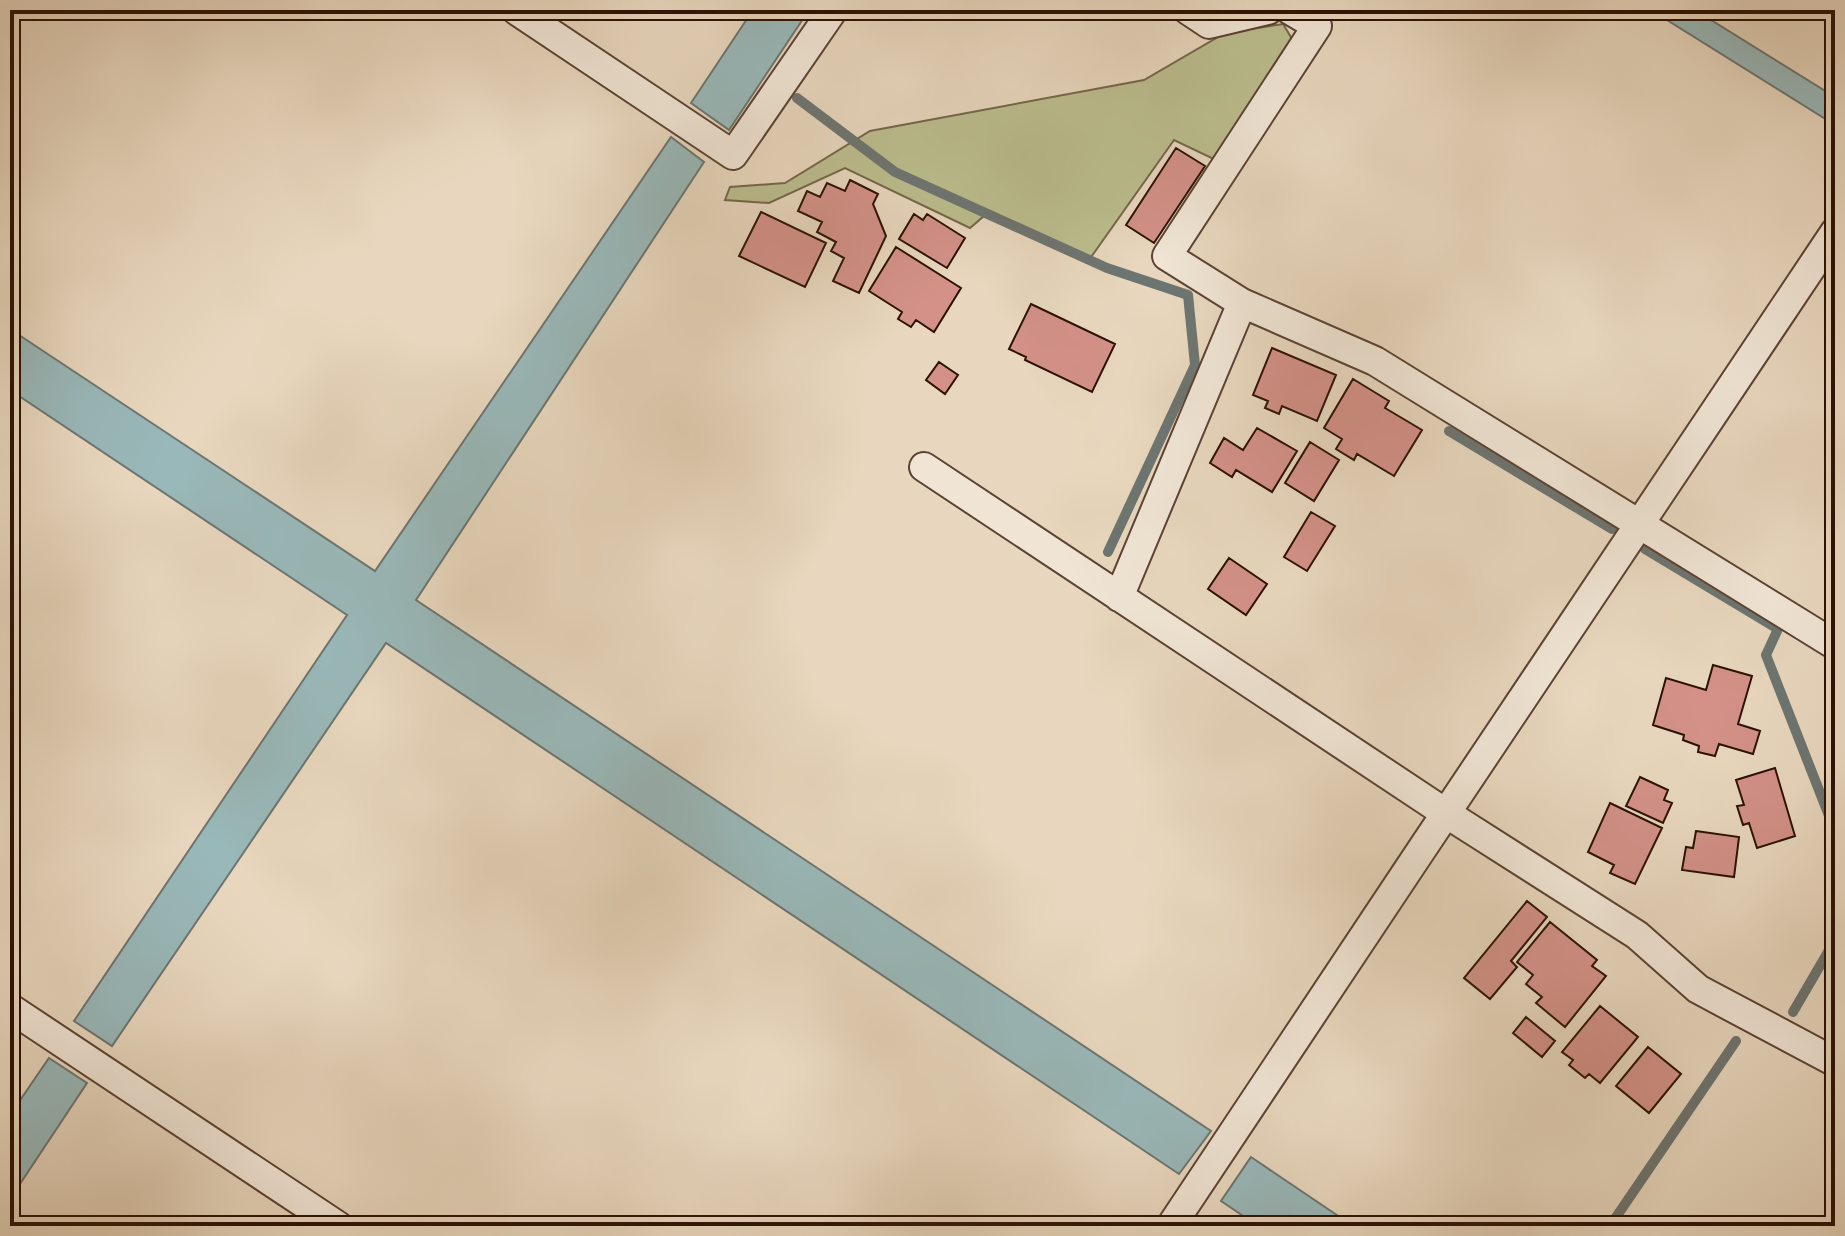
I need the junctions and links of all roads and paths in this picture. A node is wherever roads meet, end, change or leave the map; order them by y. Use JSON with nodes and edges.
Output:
{"nodes":[{"id":1,"x":516,"y":10,"type":"edge"},
{"id":2,"x":833,"y":10,"type":"edge"},
{"id":3,"x":1188,"y":10,"type":"edge"},
{"id":4,"x":1268,"y":10,"type":"edge"},
{"id":5,"x":1290,"y":10,"type":"edge"},
{"id":6,"x":1835,"y":232,"type":"edge"},
{"id":7,"x":1242,"y":303,"type":"junction"},
{"id":8,"x":924,"y":467,"type":"dead end"},
{"id":9,"x":1643,"y":523,"type":"junction"},
{"id":10,"x":1119,"y":597,"type":"junction"},
{"id":11,"x":1835,"y":645,"type":"edge"},
{"id":12,"x":1444,"y":812,"type":"junction"},
{"id":13,"x":10,"y":1008,"type":"edge"},
{"id":14,"x":1835,"y":1062,"type":"edge"},
{"id":15,"x":338,"y":1226,"type":"edge"},
{"id":16,"x":1171,"y":1226,"type":"edge"}],
"edges":[{"from":1,"to":2,"type":"street"},
{"from":3,"to":4,"type":"street"},
{"from":5,"to":7,"type":"street"},
{"from":6,"to":9,"type":"street"},
{"from":7,"to":9,"type":"street"},
{"from":7,"to":10,"type":"street"},
{"from":8,"to":10,"type":"street"},
{"from":9,"to":11,"type":"street"},
{"from":9,"to":12,"type":"street"},
{"from":10,"to":12,"type":"street"},
{"from":12,"to":14,"type":"street"},
{"from":12,"to":16,"type":"street"},
{"from":13,"to":15,"type":"street"}]}
